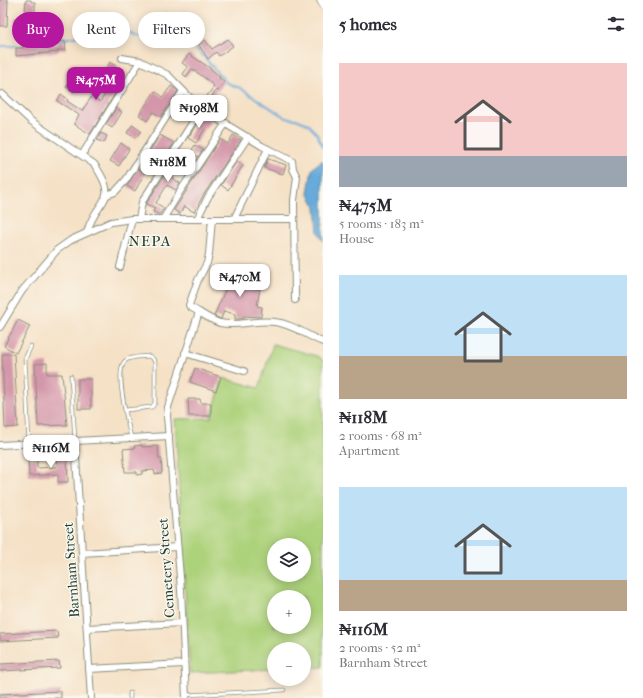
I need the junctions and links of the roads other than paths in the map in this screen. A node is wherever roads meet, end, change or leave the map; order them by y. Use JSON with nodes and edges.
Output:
{"nodes":[{"id":1,"x":320,"y":0,"type":"edge"},
{"id":2,"x":323,"y":5,"type":"edge"},
{"id":3,"x":122,"y":58,"type":"dead end"},
{"id":4,"x":140,"y":61,"type":"junction"},
{"id":5,"x":183,"y":92,"type":"junction"},
{"id":6,"x":2,"y":94,"type":"dead end"},
{"id":7,"x":201,"y":109,"type":"junction"},
{"id":8,"x":226,"y":123,"type":"junction"},
{"id":9,"x":248,"y":137,"type":"junction"},
{"id":10,"x":268,"y":149,"type":"junction"},
{"id":11,"x":82,"y":155,"type":"junction"},
{"id":12,"x":107,"y":195,"type":"junction"},
{"id":13,"x":212,"y":218,"type":"junction"},
{"id":14,"x":234,"y":218,"type":"junction"},
{"id":15,"x":136,"y":219,"type":"junction"},
{"id":16,"x":163,"y":219,"type":"junction"},
{"id":17,"x":197,"y":219,"type":"junction"},
{"id":18,"x":294,"y":219,"type":"junction"},
{"id":19,"x":87,"y":232,"type":"junction"},
{"id":20,"x":120,"y":267,"type":"dead end"},
{"id":21,"x":295,"y":300,"type":"dead end"},
{"id":22,"x":199,"y":312,"type":"junction"},
{"id":23,"x":0,"y":327,"type":"edge"},
{"id":24,"x":323,"y":342,"type":"edge"},
{"id":25,"x":31,"y":346,"type":"dead end"},
{"id":26,"x":185,"y":353,"type":"junction"},
{"id":27,"x":244,"y":371,"type":"dead end"},
{"id":28,"x":71,"y":376,"type":"dead end"},
{"id":29,"x":126,"y":410,"type":"junction"},
{"id":30,"x":169,"y":436,"type":"junction"},
{"id":31,"x":131,"y":438,"type":"junction"},
{"id":32,"x":75,"y":441,"type":"junction"},
{"id":33,"x":29,"y":444,"type":"junction"},
{"id":34,"x":0,"y":445,"type":"edge"},
{"id":35,"x":177,"y":547,"type":"junction"},
{"id":36,"x":82,"y":553,"type":"junction"},
{"id":37,"x":182,"y":623,"type":"junction"},
{"id":38,"x":87,"y":628,"type":"junction"},
{"id":39,"x":184,"y":664,"type":"junction"},
{"id":40,"x":89,"y":669,"type":"junction"},
{"id":41,"x":284,"y":690,"type":"dead end"},
{"id":42,"x":130,"y":694,"type":"dead end"},
{"id":43,"x":186,"y":697,"type":"edge"},
{"id":44,"x":91,"y":698,"type":"edge"},
{"id":45,"x":130,"y":698,"type":"edge"}],
"edges":[{"from":1,"to":2,"type":"street"},
{"from":3,"to":4,"type":"street"},
{"from":4,"to":5,"type":"street"},
{"from":4,"to":11,"type":"street"},
{"from":5,"to":7,"type":"street"},
{"from":5,"to":12,"type":"street"},
{"from":6,"to":11,"type":"street"},
{"from":7,"to":8,"type":"street"},
{"from":7,"to":15,"type":"street"},
{"from":8,"to":9,"type":"street"},
{"from":8,"to":16,"type":"street"},
{"from":9,"to":10,"type":"street"},
{"from":9,"to":17,"type":"street"},
{"from":10,"to":14,"type":"street"},
{"from":10,"to":18,"type":"street"},
{"from":11,"to":12,"type":"street"},
{"from":12,"to":19,"type":"street"},
{"from":13,"to":14,"type":"street"},
{"from":13,"to":17,"type":"street"},
{"from":13,"to":22,"type":"street"},
{"from":14,"to":18,"type":"street"},
{"from":15,"to":16,"type":"street"},
{"from":15,"to":19,"type":"street"},
{"from":15,"to":20,"type":"street"},
{"from":16,"to":17,"type":"street"},
{"from":18,"to":21,"type":"street"},
{"from":19,"to":23,"type":"street"},
{"from":22,"to":24,"type":"street"},
{"from":22,"to":26,"type":"street","name":"Cemetery Street"},
{"from":25,"to":33,"type":"lane"},
{"from":26,"to":27,"type":"street"},
{"from":26,"to":30,"type":"street","name":"Cemetery Street"},
{"from":28,"to":32,"type":"lane"},
{"from":29,"to":29,"type":"lane"},
{"from":29,"to":31,"type":"lane"},
{"from":30,"to":31,"type":"street"},
{"from":30,"to":35,"type":"street","name":"Cemetery Street"},
{"from":31,"to":32,"type":"street"},
{"from":32,"to":33,"type":"street"},
{"from":32,"to":36,"type":"street","name":"Barnham Street"},
{"from":33,"to":34,"type":"street"},
{"from":35,"to":36,"type":"street"},
{"from":35,"to":37,"type":"street","name":"Cemetery Street"},
{"from":36,"to":38,"type":"street","name":"Barnham Street"},
{"from":37,"to":38,"type":"street"},
{"from":37,"to":39,"type":"street","name":"Cemetery Street"},
{"from":38,"to":40,"type":"street","name":"Barnham Street"},
{"from":39,"to":40,"type":"street"},
{"from":39,"to":43,"type":"street","name":"Cemetery Street"},
{"from":40,"to":44,"type":"street","name":"Barnham Street"},
{"from":41,"to":43,"type":"lane"},
{"from":42,"to":45,"type":"lane"}]}
